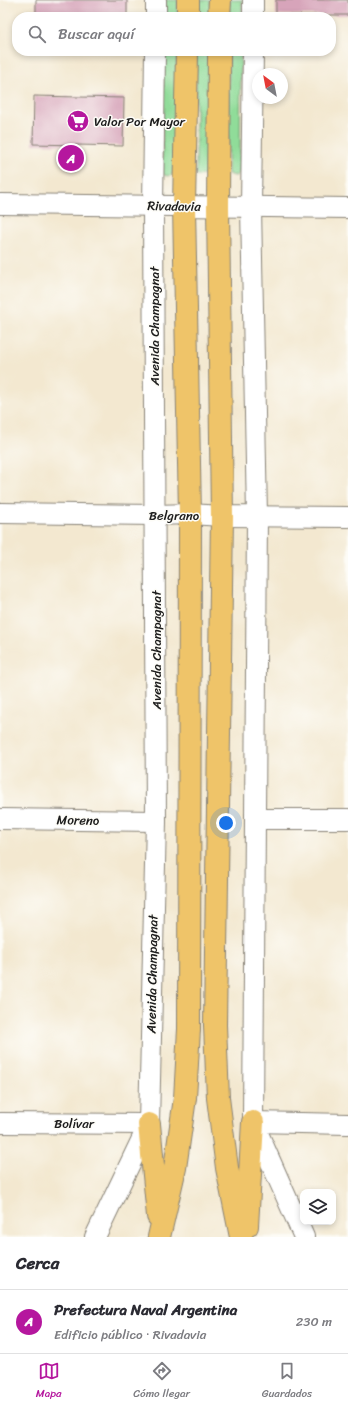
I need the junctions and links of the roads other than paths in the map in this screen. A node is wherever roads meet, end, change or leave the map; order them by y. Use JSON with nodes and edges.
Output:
{"nodes":[{"id":1,"x":156,"y":0,"type":"edge"},
{"id":2,"x":188,"y":0,"type":"edge"},
{"id":3,"x":220,"y":0,"type":"edge"},
{"id":4,"x":253,"y":0,"type":"edge"},
{"id":5,"x":156,"y":12,"type":"edge"},
{"id":6,"x":188,"y":12,"type":"edge"},
{"id":7,"x":219,"y":12,"type":"edge"},
{"id":8,"x":253,"y":12,"type":"edge"},
{"id":9,"x":155,"y":56,"type":"edge"},
{"id":10,"x":187,"y":56,"type":"edge"},
{"id":11,"x":219,"y":56,"type":"edge"},
{"id":12,"x":253,"y":56,"type":"edge"},
{"id":13,"x":0,"y":204,"type":"edge"},
{"id":14,"x":153,"y":206,"type":"junction"},
{"id":15,"x":184,"y":206,"type":"junction"},
{"id":16,"x":218,"y":207,"type":"junction"},
{"id":17,"x":251,"y":207,"type":"junction"},
{"id":18,"x":348,"y":208,"type":"edge"},
{"id":19,"x":0,"y":513,"type":"edge"},
{"id":20,"x":190,"y":514,"type":"junction"},
{"id":21,"x":155,"y":515,"type":"junction"},
{"id":22,"x":222,"y":516,"type":"junction"},
{"id":23,"x":257,"y":516,"type":"junction"},
{"id":24,"x":348,"y":517,"type":"edge"},
{"id":25,"x":0,"y":819,"type":"edge"},
{"id":26,"x":255,"y":819,"type":"junction"},
{"id":27,"x":348,"y":819,"type":"edge"},
{"id":28,"x":156,"y":821,"type":"junction"},
{"id":29,"x":253,"y":1122,"type":"junction"},
{"id":30,"x":0,"y":1123,"type":"edge"},
{"id":31,"x":149,"y":1124,"type":"junction"},
{"id":32,"x":348,"y":1124,"type":"edge"},
{"id":33,"x":160,"y":1235,"type":"edge"},
{"id":34,"x":95,"y":1237,"type":"edge"},
{"id":35,"x":241,"y":1237,"type":"edge"},
{"id":36,"x":246,"y":1237,"type":"edge"},
{"id":37,"x":304,"y":1237,"type":"edge"}],
"edges":[{"from":1,"to":5,"type":"street"},
{"from":2,"to":6,"type":"highway"},
{"from":3,"to":7,"type":"highway"},
{"from":4,"to":8,"type":"street"},
{"from":9,"to":14,"type":"street","name":"Avenida Champagnat"},
{"from":10,"to":15,"type":"highway"},
{"from":11,"to":16,"type":"highway"},
{"from":12,"to":17,"type":"street"},
{"from":13,"to":14,"type":"street","name":"Rivadavia"},
{"from":14,"to":15,"type":"street","name":"Rivadavia"},
{"from":14,"to":21,"type":"street","name":"Avenida Champagnat"},
{"from":15,"to":16,"type":"street","name":"Rivadavia"},
{"from":15,"to":20,"type":"highway"},
{"from":16,"to":17,"type":"street","name":"Rivadavia"},
{"from":16,"to":22,"type":"highway"},
{"from":17,"to":18,"type":"street","name":"Rivadavia"},
{"from":17,"to":23,"type":"street"},
{"from":19,"to":21,"type":"street","name":"Belgrano"},
{"from":20,"to":21,"type":"street","name":"Belgrano"},
{"from":20,"to":22,"type":"street","name":"Belgrano"},
{"from":20,"to":33,"type":"highway"},
{"from":21,"to":28,"type":"street","name":"Avenida Champagnat"},
{"from":22,"to":23,"type":"street","name":"Belgrano"},
{"from":22,"to":35,"type":"highway"},
{"from":23,"to":24,"type":"street","name":"Belgrano"},
{"from":23,"to":26,"type":"street"},
{"from":25,"to":28,"type":"street","name":"Moreno"},
{"from":26,"to":27,"type":"street"},
{"from":26,"to":29,"type":"street"},
{"from":28,"to":31,"type":"street","name":"Avenida Champagnat"},
{"from":29,"to":32,"type":"street"},
{"from":29,"to":36,"type":"highway"},
{"from":29,"to":37,"type":"street"},
{"from":30,"to":31,"type":"street","name":"Bolívar"},
{"from":31,"to":33,"type":"highway"},
{"from":31,"to":34,"type":"street","name":"Avenida Champagnat"}]}
